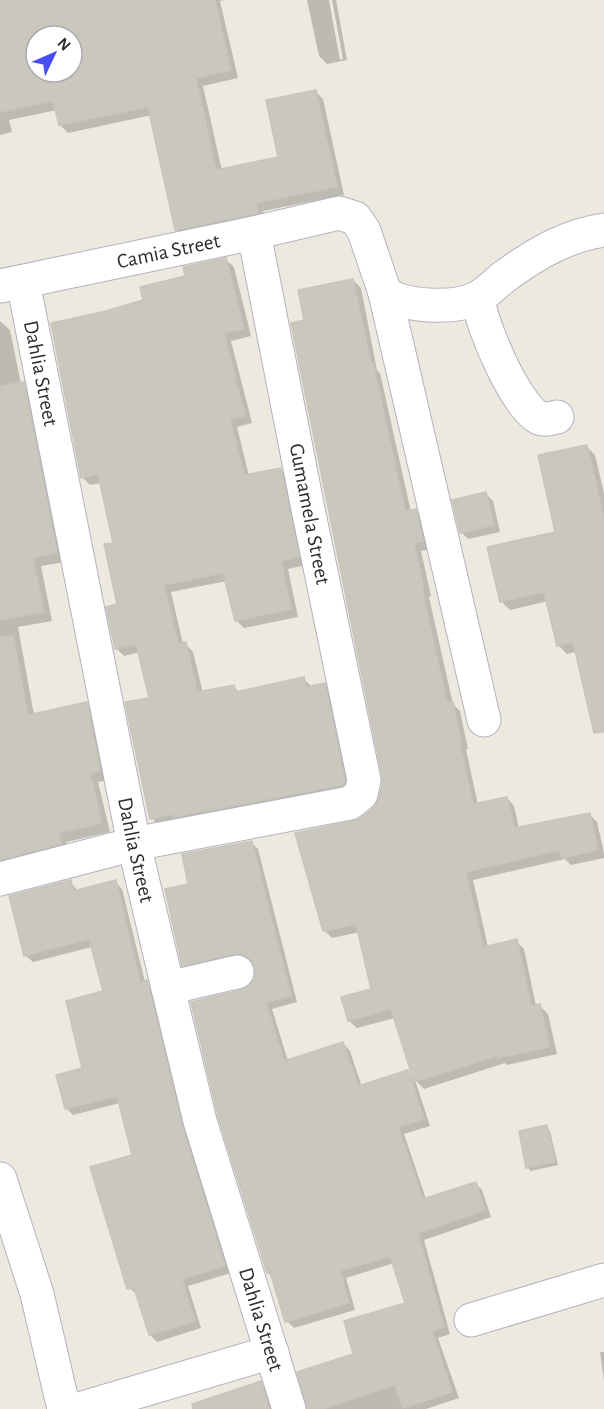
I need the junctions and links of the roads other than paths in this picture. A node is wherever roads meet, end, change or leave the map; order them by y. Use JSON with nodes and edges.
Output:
{"nodes":[{"id":1,"x":604,"y":230,"type":"edge"},
{"id":2,"x":254,"y":233,"type":"junction"},
{"id":3,"x":11,"y":284,"type":"edge"},
{"id":4,"x":385,"y":293,"type":"junction"},
{"id":5,"x":478,"y":298,"type":"junction"},
{"id":6,"x":557,"y":417,"type":"dead end"},
{"id":7,"x":484,"y":720,"type":"dead end"},
{"id":8,"x":134,"y":844,"type":"junction"},
{"id":9,"x":0,"y":879,"type":"edge"},
{"id":10,"x":237,"y":972,"type":"dead end"},
{"id":11,"x":168,"y":988,"type":"junction"},
{"id":12,"x":0,"y":1179,"type":"edge"},
{"id":13,"x":604,"y":1280,"type":"edge"},
{"id":14,"x":471,"y":1320,"type":"dead end"},
{"id":15,"x":272,"y":1352,"type":"junction"},
{"id":16,"x":64,"y":1409,"type":"edge"},
{"id":17,"x":79,"y":1409,"type":"edge"},
{"id":18,"x":289,"y":1409,"type":"edge"}],
"edges":[{"from":1,"to":5,"type":"street"},
{"from":2,"to":3,"type":"street","name":"Camia Street"},
{"from":2,"to":4,"type":"street","name":"Camia Street"},
{"from":2,"to":8,"type":"street","name":"Gumamela Street"},
{"from":3,"to":8,"type":"street","name":"Dahlia Street"},
{"from":4,"to":5,"type":"street"},
{"from":4,"to":7,"type":"street"},
{"from":5,"to":6,"type":"street"},
{"from":8,"to":9,"type":"street"},
{"from":8,"to":11,"type":"street","name":"Dahlia Street"},
{"from":10,"to":11,"type":"street"},
{"from":11,"to":15,"type":"street","name":"Dahlia Street"},
{"from":12,"to":16,"type":"street"},
{"from":13,"to":14,"type":"street"},
{"from":15,"to":17,"type":"street"},
{"from":15,"to":18,"type":"street","name":"Dahlia Street"}]}
